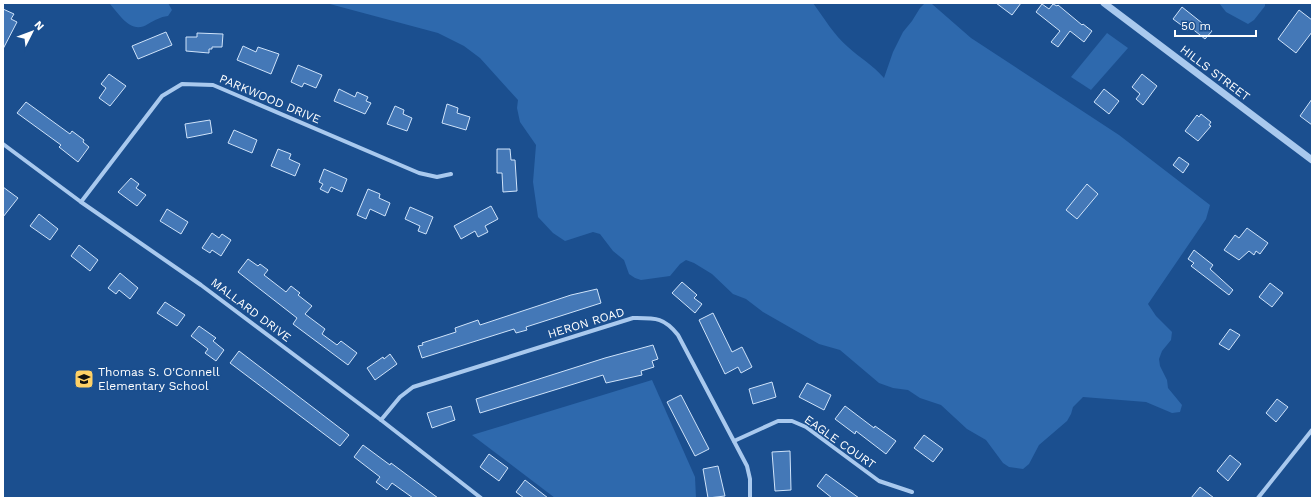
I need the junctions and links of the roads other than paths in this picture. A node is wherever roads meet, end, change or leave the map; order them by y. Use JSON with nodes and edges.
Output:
{"nodes":[{"id":1,"x":1104,"y":3,"type":"edge"},
{"id":2,"x":3,"y":144,"type":"edge"},
{"id":3,"x":1312,"y":160,"type":"edge"},
{"id":4,"x":451,"y":174,"type":"dead end"},
{"id":5,"x":81,"y":202,"type":"junction"},
{"id":6,"x":381,"y":420,"type":"junction"},
{"id":7,"x":1312,"y":430,"type":"edge"},
{"id":8,"x":734,"y":441,"type":"junction"},
{"id":9,"x":912,"y":492,"type":"dead end"},
{"id":10,"x":481,"y":498,"type":"edge"},
{"id":11,"x":750,"y":498,"type":"edge"},
{"id":12,"x":1258,"y":498,"type":"edge"}],
"edges":[{"from":1,"to":3,"type":"street","name":"HILLS STREET"},
{"from":2,"to":5,"type":"street","name":"MALLARD DRIVE"},
{"from":4,"to":5,"type":"street","name":"PARKWOOD DRIVE"},
{"from":5,"to":6,"type":"street","name":"MALLARD DRIVE"},
{"from":6,"to":8,"type":"street","name":"HERON ROAD"},
{"from":6,"to":10,"type":"street","name":"MALLARD DRIVE"},
{"from":7,"to":12,"type":"street"},
{"from":8,"to":9,"type":"street","name":"EAGLE COURT"},
{"from":8,"to":11,"type":"street","name":"HERON ROAD"}]}
